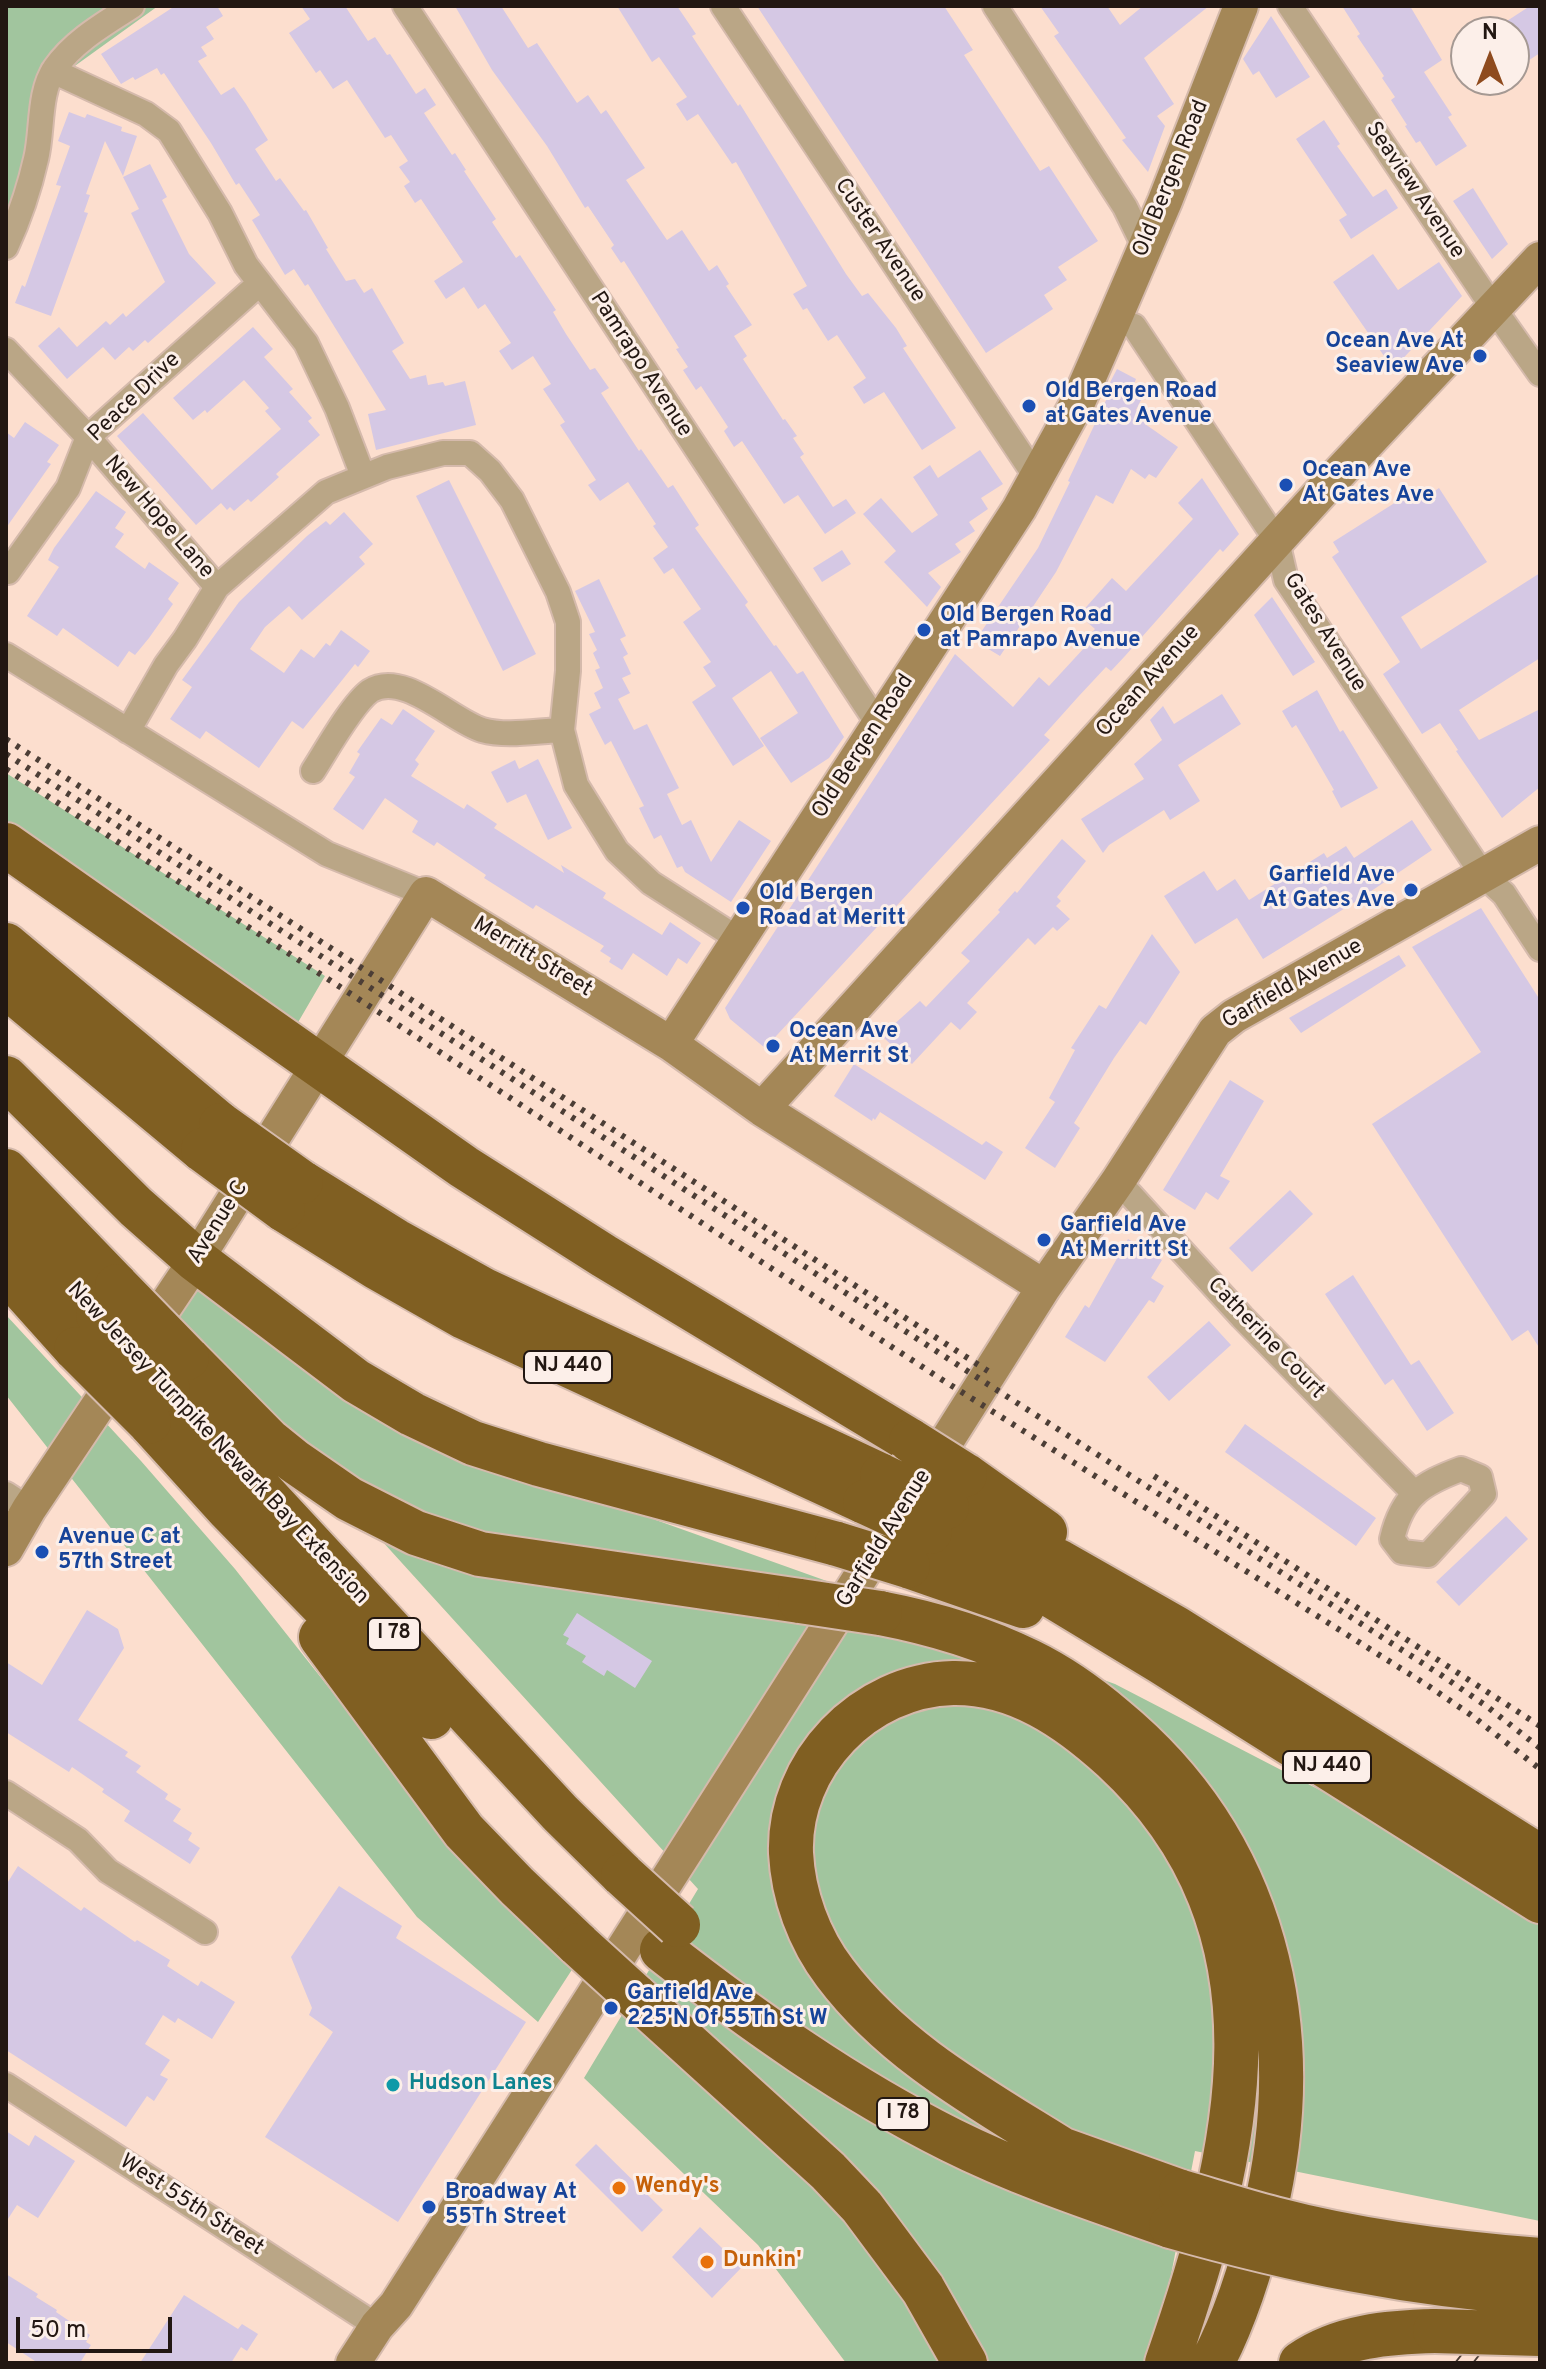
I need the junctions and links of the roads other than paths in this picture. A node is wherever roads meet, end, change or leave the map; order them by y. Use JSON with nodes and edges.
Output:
{"nodes":[{"id":1,"x":132,"y":6,"type":"edge"},
{"id":2,"x":405,"y":6,"type":"edge"},
{"id":3,"x":723,"y":6,"type":"edge"},
{"id":4,"x":995,"y":6,"type":"edge"},
{"id":5,"x":1241,"y":6,"type":"edge"},
{"id":6,"x":1290,"y":6,"type":"edge"},
{"id":7,"x":53,"y":71,"type":"junction"},
{"id":8,"x":6,"y":247,"type":"edge"},
{"id":9,"x":1145,"y":248,"type":"junction"},
{"id":10,"x":1540,"y":259,"type":"edge"},
{"id":11,"x":260,"y":283,"type":"junction"},
{"id":12,"x":1494,"y":309,"type":"junction"},
{"id":13,"x":1114,"y":320,"type":"junction"},
{"id":14,"x":6,"y":350,"type":"edge"},
{"id":15,"x":1540,"y":374,"type":"edge"},
{"id":16,"x":88,"y":437,"type":"junction"},
{"id":17,"x":363,"y":476,"type":"junction"},
{"id":18,"x":1036,"y":477,"type":"junction"},
{"id":19,"x":1277,"y":541,"type":"junction"},
{"id":20,"x":8,"y":572,"type":"dead end"},
{"id":21,"x":217,"y":587,"type":"junction"},
{"id":22,"x":6,"y":655,"type":"edge"},
{"id":23,"x":878,"y":724,"type":"junction"},
{"id":24,"x":562,"y":730,"type":"junction"},
{"id":25,"x":128,"y":731,"type":"junction"},
{"id":26,"x":313,"y":771,"type":"dead end"},
{"id":27,"x":1540,"y":843,"type":"edge"},
{"id":28,"x":6,"y":845,"type":"edge"},
{"id":29,"x":1483,"y":875,"type":"junction"},
{"id":30,"x":426,"y":894,"type":"junction"},
{"id":31,"x":740,"y":940,"type":"junction"},
{"id":32,"x":6,"y":945,"type":"edge"},
{"id":33,"x":1540,"y":949,"type":"edge"},
{"id":34,"x":6,"y":986,"type":"edge"},
{"id":35,"x":671,"y":1044,"type":"junction"},
{"id":36,"x":316,"y":1065,"type":"junction"},
{"id":37,"x":8,"y":1082,"type":"edge"},
{"id":38,"x":762,"y":1109,"type":"junction"},
{"id":39,"x":212,"y":1138,"type":"junction"},
{"id":40,"x":6,"y":1171,"type":"edge"},
{"id":41,"x":1118,"y":1181,"type":"junction"},
{"id":42,"x":6,"y":1217,"type":"edge"},
{"id":43,"x":196,"y":1260,"type":"junction"},
{"id":44,"x":6,"y":1271,"type":"edge"},
{"id":45,"x":1044,"y":1287,"type":"junction"},
{"id":46,"x":97,"y":1317,"type":"junction"},
{"id":47,"x":168,"y":1390,"type":"junction"},
{"id":48,"x":1415,"y":1494,"type":"dead end"},
{"id":49,"x":18,"y":1502,"type":"edge"},
{"id":50,"x":229,"y":1510,"type":"junction"},
{"id":51,"x":937,"y":1520,"type":"junction"},
{"id":52,"x":6,"y":1549,"type":"edge"},
{"id":53,"x":1168,"y":1645,"type":"junction"},
{"id":54,"x":6,"y":1793,"type":"edge"},
{"id":55,"x":1540,"y":1857,"type":"edge"},
{"id":56,"x":616,"y":1887,"type":"junction"},
{"id":57,"x":1540,"y":1901,"type":"edge"},
{"id":58,"x":205,"y":1932,"type":"dead end"},
{"id":59,"x":670,"y":1937,"type":"junction"},
{"id":60,"x":6,"y":2085,"type":"edge"},
{"id":61,"x":1069,"y":2154,"type":"junction"},
{"id":62,"x":1176,"y":2209,"type":"junction"},
{"id":63,"x":1540,"y":2260,"type":"edge"},
{"id":64,"x":1540,"y":2294,"type":"edge"},
{"id":65,"x":377,"y":2326,"type":"junction"},
{"id":66,"x":1540,"y":2334,"type":"edge"},
{"id":67,"x":353,"y":2363,"type":"edge"},
{"id":68,"x":965,"y":2363,"type":"edge"},
{"id":69,"x":1167,"y":2363,"type":"edge"},
{"id":70,"x":1212,"y":2363,"type":"edge"},
{"id":71,"x":1301,"y":2363,"type":"edge"}],
"edges":[{"from":1,"to":7,"type":"street"},
{"from":2,"to":23,"type":"street","name":"Pamrapo Avenue"},
{"from":3,"to":18,"type":"street","name":"Custer Avenue"},
{"from":4,"to":9,"type":"street"},
{"from":5,"to":9,"type":"main road","name":"Old Bergen Road"},
{"from":6,"to":12,"type":"street","name":"Seaview Avenue"},
{"from":7,"to":8,"type":"street"},
{"from":7,"to":11,"type":"street"},
{"from":9,"to":13,"type":"main road","name":"Old Bergen Road"},
{"from":10,"to":12,"type":"main road","name":"Ocean Avenue"},
{"from":11,"to":16,"type":"street","name":"Peace Drive"},
{"from":11,"to":17,"type":"street"},
{"from":12,"to":15,"type":"street","name":"Seaview Avenue"},
{"from":12,"to":19,"type":"main road","name":"Ocean Avenue"},
{"from":13,"to":18,"type":"main road","name":"Old Bergen Road"},
{"from":13,"to":19,"type":"street","name":"Gates Avenue"},
{"from":14,"to":16,"type":"street","name":"New Hope Lane"},
{"from":16,"to":20,"type":"street","name":"Peace Drive"},
{"from":16,"to":21,"type":"street","name":"New Hope Lane"},
{"from":17,"to":21,"type":"street","name":"New Hope Lane"},
{"from":17,"to":24,"type":"street","name":"New Hope Lane"},
{"from":18,"to":23,"type":"main road","name":"Old Bergen Road"},
{"from":19,"to":29,"type":"street","name":"Gates Avenue"},
{"from":19,"to":38,"type":"main road","name":"Ocean Avenue"},
{"from":21,"to":25,"type":"street"},
{"from":22,"to":25,"type":"street","name":"Merritt Street"},
{"from":23,"to":31,"type":"main road","name":"Old Bergen Road"},
{"from":24,"to":26,"type":"street"},
{"from":24,"to":31,"type":"street"},
{"from":25,"to":30,"type":"street","name":"Merritt Street"},
{"from":27,"to":29,"type":"main road","name":"Garfield Avenue"},
{"from":28,"to":36,"type":"highway"},
{"from":29,"to":33,"type":"street","name":"Gates Avenue"},
{"from":29,"to":41,"type":"main road","name":"Garfield Avenue"},
{"from":30,"to":35,"type":"main road","name":"Merritt Street"},
{"from":30,"to":36,"type":"main road","name":"Avenue C"},
{"from":31,"to":35,"type":"main road","name":"Old Bergen Road"},
{"from":32,"to":39,"type":"highway","number":"NJ 440"},
{"from":34,"to":39,"type":"highway","number":"NJ 440"},
{"from":35,"to":38,"type":"main road","name":"Merritt Street"},
{"from":36,"to":43,"type":"main road","name":"Avenue C"},
{"from":36,"to":51,"type":"highway","bridge":true},
{"from":37,"to":43,"type":"highway"},
{"from":38,"to":45,"type":"main road","name":"Merritt Street"},
{"from":39,"to":51,"type":"highway","number":"NJ 440","bridge":true},
{"from":40,"to":46,"type":"highway"},
{"from":41,"to":45,"type":"main road","name":"Garfield Avenue"},
{"from":41,"to":48,"type":"street","name":"Catherine Court"},
{"from":42,"to":46,"type":"highway","name":"New Jersey Turnpike Newark Bay Extension","number":"I 78"},
{"from":43,"to":49,"type":"main road","name":"Avenue C"},
{"from":43,"to":51,"type":"highway","bridge":true},
{"from":44,"to":46,"type":"highway","name":"New Jersey Turnpike Newark Bay Extension","number":"I 78"},
{"from":45,"to":65,"type":"main road","name":"Garfield Avenue"},
{"from":46,"to":47,"type":"highway","name":"New Jersey Turnpike Newark Bay Extension","number":"I 78","bridge":true},
{"from":46,"to":47,"type":"highway","bridge":true},
{"from":47,"to":50,"type":"highway","name":"New Jersey Turnpike Newark Bay Extension","number":"I 78"},
{"from":47,"to":56,"type":"highway","name":"New Jersey Turnpike Newark Bay Extension","number":"I 78"},
{"from":47,"to":70,"type":"highway","bridge":true},
{"from":49,"to":52,"type":"main road","name":"Avenue C"},
{"from":50,"to":56,"type":"highway","name":"New Jersey Turnpike Newark Bay Extension","number":"I 78"},
{"from":50,"to":68,"type":"highway","bridge":true},
{"from":51,"to":53,"type":"highway"},
{"from":51,"to":53,"type":"highway"},
{"from":53,"to":55,"type":"highway","number":"NJ 440"},
{"from":53,"to":57,"type":"highway","number":"NJ 440"},
{"from":54,"to":58,"type":"street"},
{"from":56,"to":59,"type":"highway","name":"New Jersey Turnpike Newark Bay Extension","number":"I 78","bridge":true},
{"from":59,"to":61,"type":"highway","name":"New Jersey Turnpike Newark Bay Extension","number":"I 78"},
{"from":59,"to":62,"type":"highway","name":"New Jersey Turnpike Newark Bay Extension","number":"I 78"},
{"from":60,"to":65,"type":"street","name":"West 55th Street"},
{"from":61,"to":62,"type":"highway","name":"New Jersey Turnpike Newark Bay Extension","number":"I 78"},
{"from":61,"to":69,"type":"highway"},
{"from":62,"to":63,"type":"highway","name":"New Jersey Turnpike Newark Bay Extension","number":"I 78","bridge":true},
{"from":62,"to":64,"type":"highway","name":"New Jersey Turnpike Newark Bay Extension","number":"I 78","bridge":true},
{"from":65,"to":67,"type":"main road","name":"Garfield Avenue"},
{"from":66,"to":71,"type":"highway","bridge":true}]}
